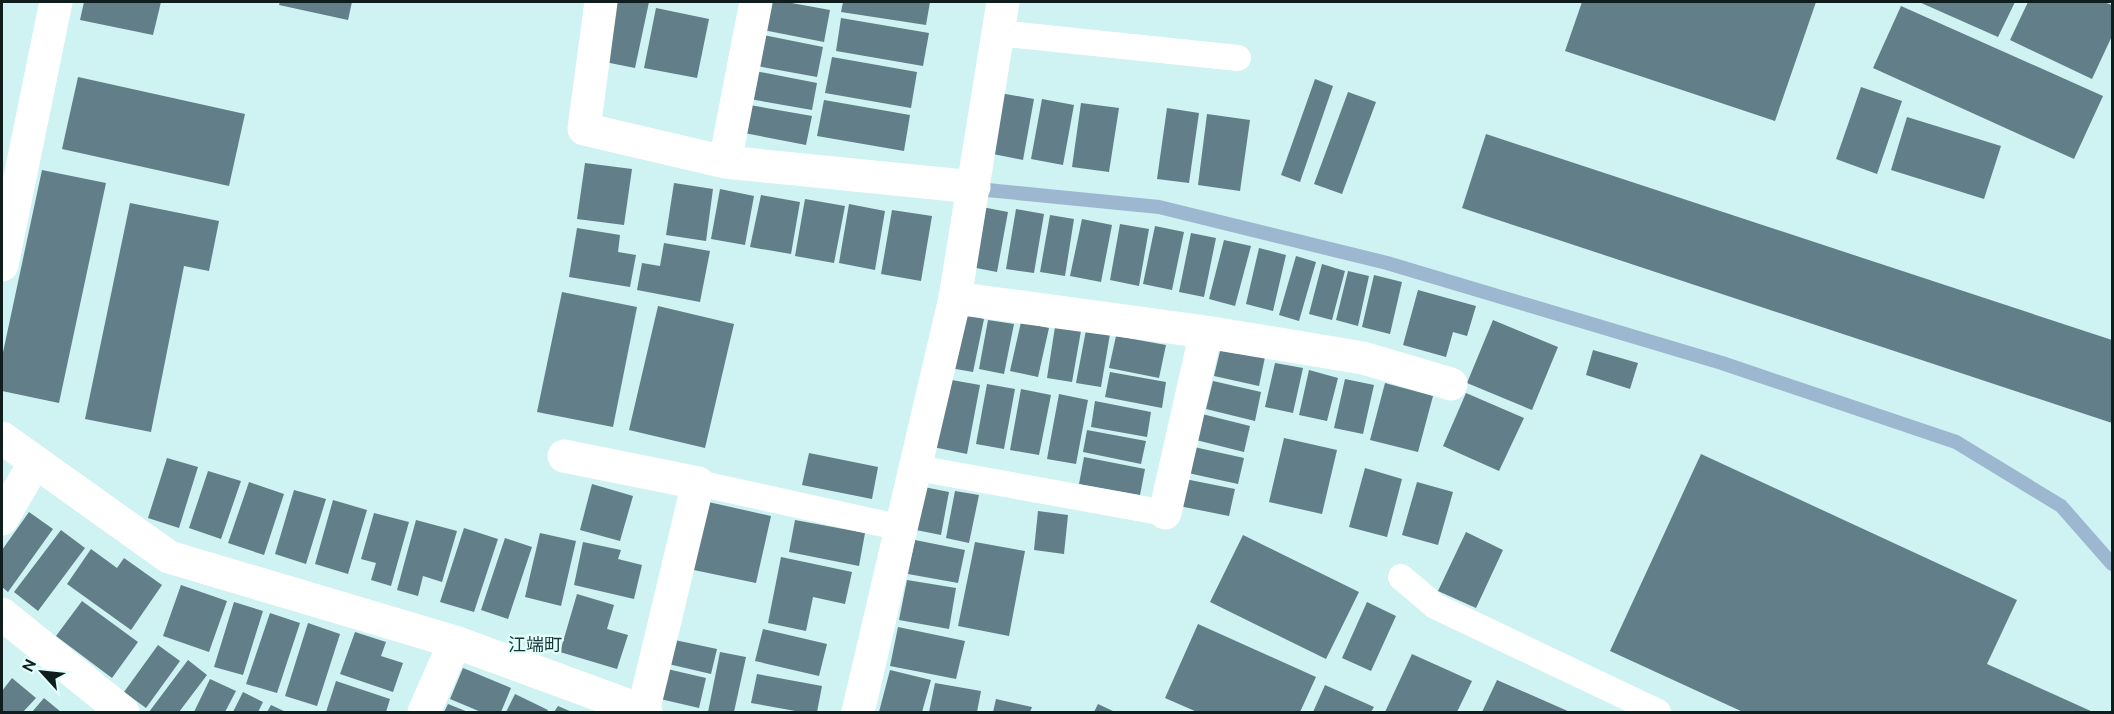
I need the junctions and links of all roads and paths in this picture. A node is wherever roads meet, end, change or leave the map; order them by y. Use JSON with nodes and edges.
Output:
{"nodes":[{"id":1,"x":56,"y":2,"type":"edge"},
{"id":2,"x":601,"y":2,"type":"edge"},
{"id":3,"x":756,"y":2,"type":"edge"},
{"id":4,"x":1003,"y":2,"type":"edge"},
{"id":5,"x":998,"y":33,"type":"junction"},
{"id":6,"x":1238,"y":58,"type":"dead end"},
{"id":7,"x":724,"y":162,"type":"junction"},
{"id":8,"x":974,"y":187,"type":"junction"},
{"id":9,"x":2,"y":265,"type":"edge"},
{"id":10,"x":955,"y":298,"type":"junction"},
{"id":11,"x":1206,"y":332,"type":"junction"},
{"id":12,"x":1451,"y":384,"type":"dead end"},
{"id":13,"x":2,"y":438,"type":"edge"},
{"id":14,"x":564,"y":456,"type":"dead end"},
{"id":15,"x":35,"y":462,"type":"junction"},
{"id":16,"x":917,"y":468,"type":"junction"},
{"id":17,"x":698,"y":483,"type":"junction"},
{"id":18,"x":1166,"y":513,"type":"joint"},
{"id":19,"x":2,"y":519,"type":"edge"},
{"id":20,"x":902,"y":528,"type":"junction"},
{"id":21,"x":1401,"y":577,"type":"dead end"},
{"id":22,"x":2,"y":614,"type":"edge"},
{"id":23,"x":455,"y":642,"type":"junction"},
{"id":24,"x":123,"y":712,"type":"edge"},
{"id":25,"x":424,"y":712,"type":"edge"},
{"id":26,"x":644,"y":712,"type":"edge"},
{"id":27,"x":858,"y":712,"type":"edge"},
{"id":28,"x":1658,"y":712,"type":"edge"}],
"edges":[{"from":1,"to":9,"type":"street"},
{"from":2,"to":7,"type":"street"},
{"from":3,"to":7,"type":"street"},
{"from":4,"to":5,"type":"street"},
{"from":5,"to":6,"type":"lane"},
{"from":5,"to":8,"type":"street"},
{"from":7,"to":8,"type":"street"},
{"from":8,"to":10,"type":"street"},
{"from":10,"to":11,"type":"street"},
{"from":10,"to":16,"type":"street"},
{"from":11,"to":12,"type":"street"},
{"from":11,"to":18,"type":"street"},
{"from":13,"to":15,"type":"street"},
{"from":14,"to":17,"type":"street"},
{"from":15,"to":19,"type":"street"},
{"from":15,"to":23,"type":"street"},
{"from":16,"to":18,"type":"lane"},
{"from":16,"to":20,"type":"street"},
{"from":17,"to":20,"type":"lane"},
{"from":17,"to":26,"type":"street"},
{"from":20,"to":27,"type":"street"},
{"from":21,"to":28,"type":"lane"},
{"from":22,"to":24,"type":"street"},
{"from":23,"to":25,"type":"street"},
{"from":23,"to":26,"type":"street"}]}
